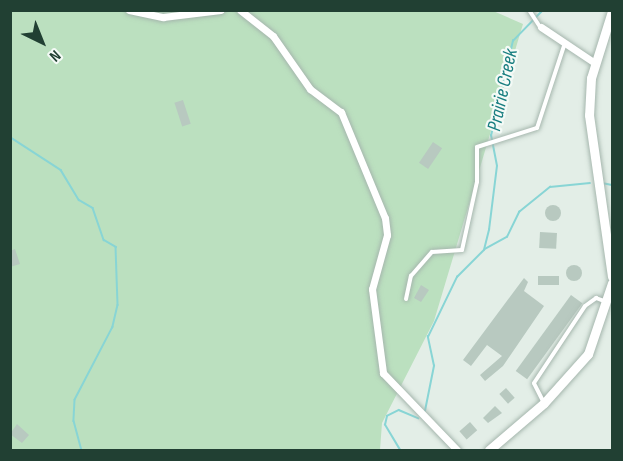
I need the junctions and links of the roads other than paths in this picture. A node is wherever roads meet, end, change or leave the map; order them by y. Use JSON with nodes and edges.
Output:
{"nodes":[{"id":1,"x":129,"y":10,"type":"edge"},
{"id":2,"x":221,"y":10,"type":"edge"},
{"id":3,"x":240,"y":10,"type":"edge"},
{"id":4,"x":612,"y":11,"type":"edge"},
{"id":5,"x":530,"y":13,"type":"edge"},
{"id":6,"x":541,"y":27,"type":"joint"},
{"id":7,"x":566,"y":43,"type":"junction"},
{"id":8,"x":595,"y":63,"type":"junction"},
{"id":9,"x":612,"y":276,"type":"edge"},
{"id":10,"x":612,"y":283,"type":"edge"},
{"id":11,"x":406,"y":299,"type":"dead end"},
{"id":12,"x":609,"y":303,"type":"junction"},
{"id":13,"x":544,"y":403,"type":"junction"},
{"id":14,"x":458,"y":450,"type":"edge"},
{"id":15,"x":489,"y":450,"type":"edge"}],
"edges":[{"from":1,"to":2,"type":"street"},
{"from":3,"to":14,"type":"street"},
{"from":4,"to":8,"type":"main road"},
{"from":5,"to":6,"type":"lane"},
{"from":6,"to":7,"type":"street"},
{"from":7,"to":8,"type":"street"},
{"from":7,"to":11,"type":"lane"},
{"from":8,"to":9,"type":"main road"},
{"from":10,"to":12,"type":"main road"},
{"from":12,"to":13,"type":"main road"},
{"from":12,"to":13,"type":"lane"},
{"from":13,"to":15,"type":"main road"}]}
